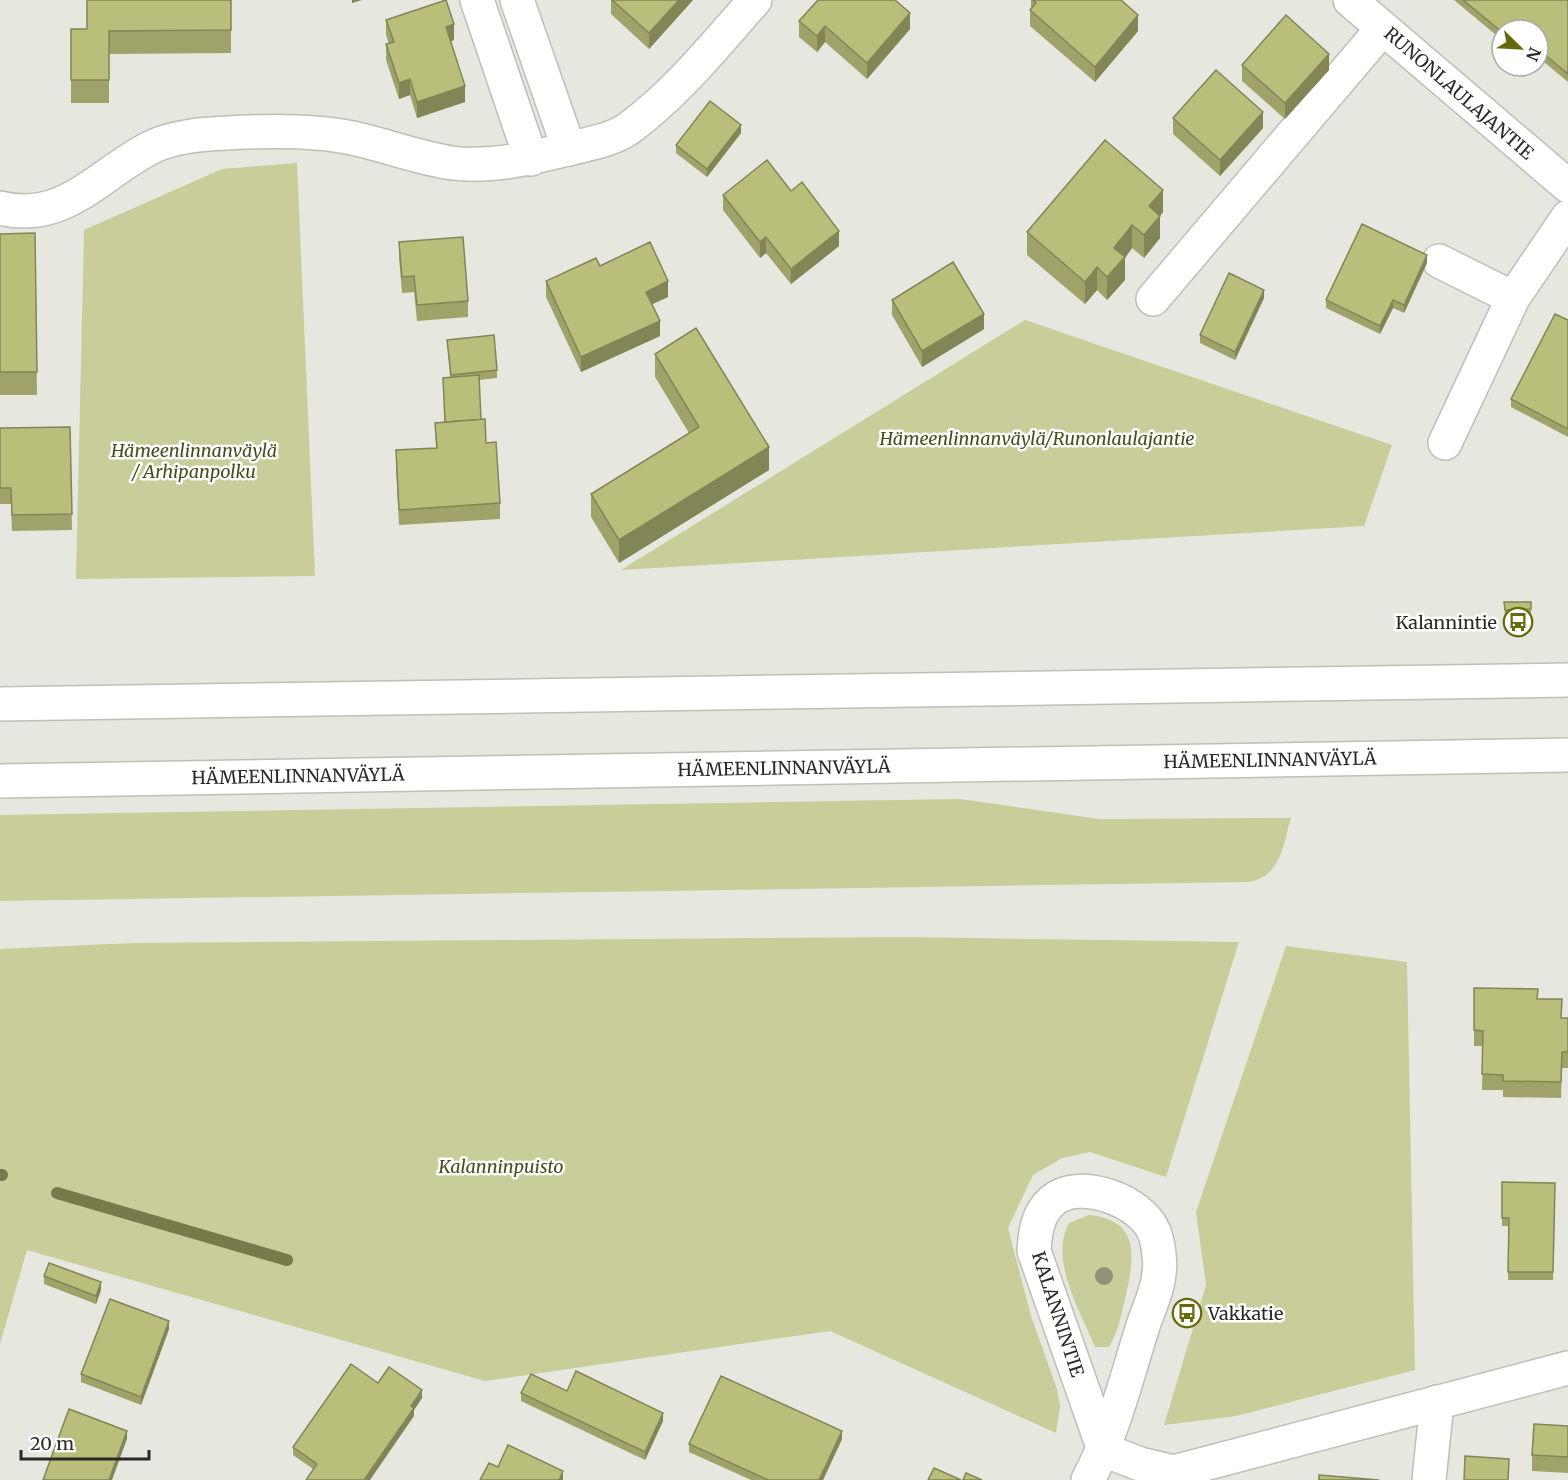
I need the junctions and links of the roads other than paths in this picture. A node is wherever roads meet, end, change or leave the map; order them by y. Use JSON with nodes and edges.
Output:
{"nodes":[{"id":1,"x":477,"y":0,"type":"edge"},
{"id":2,"x":517,"y":0,"type":"edge"},
{"id":3,"x":755,"y":0,"type":"edge"},
{"id":4,"x":1350,"y":0,"type":"edge"},
{"id":5,"x":1383,"y":28,"type":"junction"},
{"id":6,"x":569,"y":149,"type":"junction"},
{"id":7,"x":531,"y":159,"type":"junction"},
{"id":8,"x":1568,"y":186,"type":"edge"},
{"id":9,"x":0,"y":208,"type":"edge"},
{"id":10,"x":1568,"y":217,"type":"edge"},
{"id":11,"x":1439,"y":261,"type":"dead end"},
{"id":12,"x":1513,"y":298,"type":"junction"},
{"id":13,"x":1153,"y":299,"type":"dead end"},
{"id":14,"x":1445,"y":443,"type":"dead end"},
{"id":15,"x":1568,"y":680,"type":"edge"},
{"id":16,"x":0,"y":704,"type":"edge"},
{"id":17,"x":1568,"y":755,"type":"edge"},
{"id":18,"x":0,"y":781,"type":"edge"},
{"id":19,"x":1568,"y":1368,"type":"edge"},
{"id":20,"x":1437,"y":1402,"type":"junction"},
{"id":21,"x":1104,"y":1450,"type":"junction"},
{"id":22,"x":1088,"y":1480,"type":"edge"},
{"id":23,"x":1429,"y":1480,"type":"edge"}],
"edges":[{"from":1,"to":7,"type":"main road"},
{"from":2,"to":6,"type":"main road"},
{"from":3,"to":6,"type":"main road"},
{"from":4,"to":5,"type":"main road","name":"RUNONLAULAJANTIE"},
{"from":5,"to":8,"type":"main road","name":"RUNONLAULAJANTIE"},
{"from":5,"to":13,"type":"main road"},
{"from":6,"to":7,"type":"main road"},
{"from":7,"to":9,"type":"main road"},
{"from":10,"to":12,"type":"main road"},
{"from":11,"to":12,"type":"main road"},
{"from":12,"to":14,"type":"main road"},
{"from":15,"to":16,"type":"main road"},
{"from":17,"to":18,"type":"main road","name":"HÄMEENLINNANVÄYLÄ"},
{"from":19,"to":20,"type":"main road"},
{"from":20,"to":21,"type":"main road"},
{"from":20,"to":23,"type":"main road"},
{"from":21,"to":21,"type":"main road","name":"KALANNINTIE"},
{"from":21,"to":22,"type":"main road","name":"KALANNINTIE"}]}
